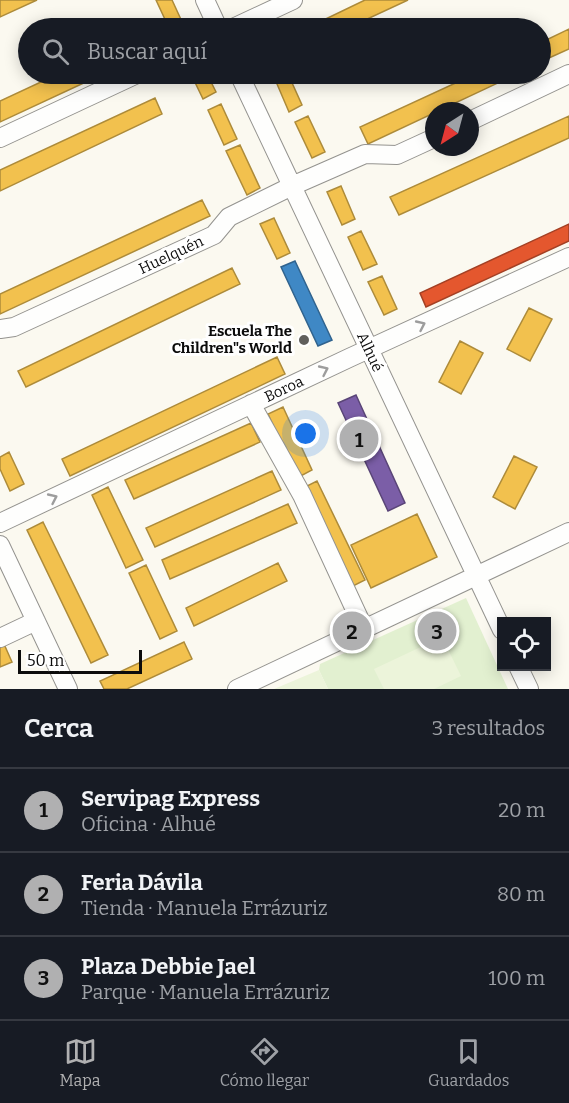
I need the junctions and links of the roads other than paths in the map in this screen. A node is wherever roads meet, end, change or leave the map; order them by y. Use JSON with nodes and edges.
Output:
{"nodes":[{"id":1,"x":205,"y":0,"type":"edge"},
{"id":2,"x":293,"y":0,"type":"edge"},
{"id":3,"x":213,"y":18,"type":"edge"},
{"id":4,"x":254,"y":18,"type":"edge"},
{"id":5,"x":569,"y":74,"type":"edge"},
{"id":6,"x":551,"y":83,"type":"edge"},
{"id":7,"x":116,"y":84,"type":"edge"},
{"id":8,"x":244,"y":84,"type":"edge"},
{"id":9,"x":548,"y":84,"type":"edge"},
{"id":10,"x":479,"y":117,"type":"edge"},
{"id":11,"x":0,"y":138,"type":"edge"},
{"id":12,"x":425,"y":142,"type":"edge"},
{"id":13,"x":292,"y":186,"type":"junction"},
{"id":14,"x":569,"y":257,"type":"edge"},
{"id":15,"x":0,"y":329,"type":"edge"},
{"id":16,"x":368,"y":349,"type":"junction"},
{"id":17,"x":251,"y":404,"type":"junction"},
{"id":18,"x":0,"y":523,"type":"edge"},
{"id":19,"x":569,"y":532,"type":"edge"},
{"id":20,"x":0,"y":545,"type":"edge"},
{"id":21,"x":476,"y":577,"type":"junction"},
{"id":22,"x":36,"y":621,"type":"junction"},
{"id":23,"x":497,"y":622,"type":"edge"},
{"id":24,"x":364,"y":629,"type":"junction"},
{"id":25,"x":0,"y":638,"type":"edge"},
{"id":26,"x":520,"y":671,"type":"edge"},
{"id":27,"x":68,"y":689,"type":"edge"},
{"id":28,"x":237,"y":689,"type":"edge"},
{"id":29,"x":529,"y":689,"type":"edge"}],
"edges":[{"from":1,"to":3,"type":"street"},
{"from":2,"to":4,"type":"street"},
{"from":5,"to":6,"type":"street"},
{"from":7,"to":11,"type":"street"},
{"from":8,"to":13,"type":"street","name":"Alhué"},
{"from":9,"to":10,"type":"street"},
{"from":12,"to":13,"type":"street","name":"Huelquén"},
{"from":13,"to":15,"type":"street","name":"Huelquén"},
{"from":13,"to":16,"type":"street","name":"Alhué"},
{"from":16,"to":14,"type":"street","name":"Boroa","one_way":true},
{"from":17,"to":16,"type":"street","name":"Boroa","one_way":true},
{"from":16,"to":21,"type":"street","name":"Alhué"},
{"from":18,"to":17,"type":"street","name":"Boroa","one_way":true},
{"from":17,"to":24,"type":"street"},
{"from":19,"to":21,"type":"street"},
{"from":20,"to":22,"type":"street"},
{"from":21,"to":23,"type":"street","name":"Alhué"},
{"from":21,"to":24,"type":"street"},
{"from":22,"to":25,"type":"street"},
{"from":22,"to":27,"type":"street"},
{"from":24,"to":28,"type":"street"},
{"from":26,"to":29,"type":"street"}]}
